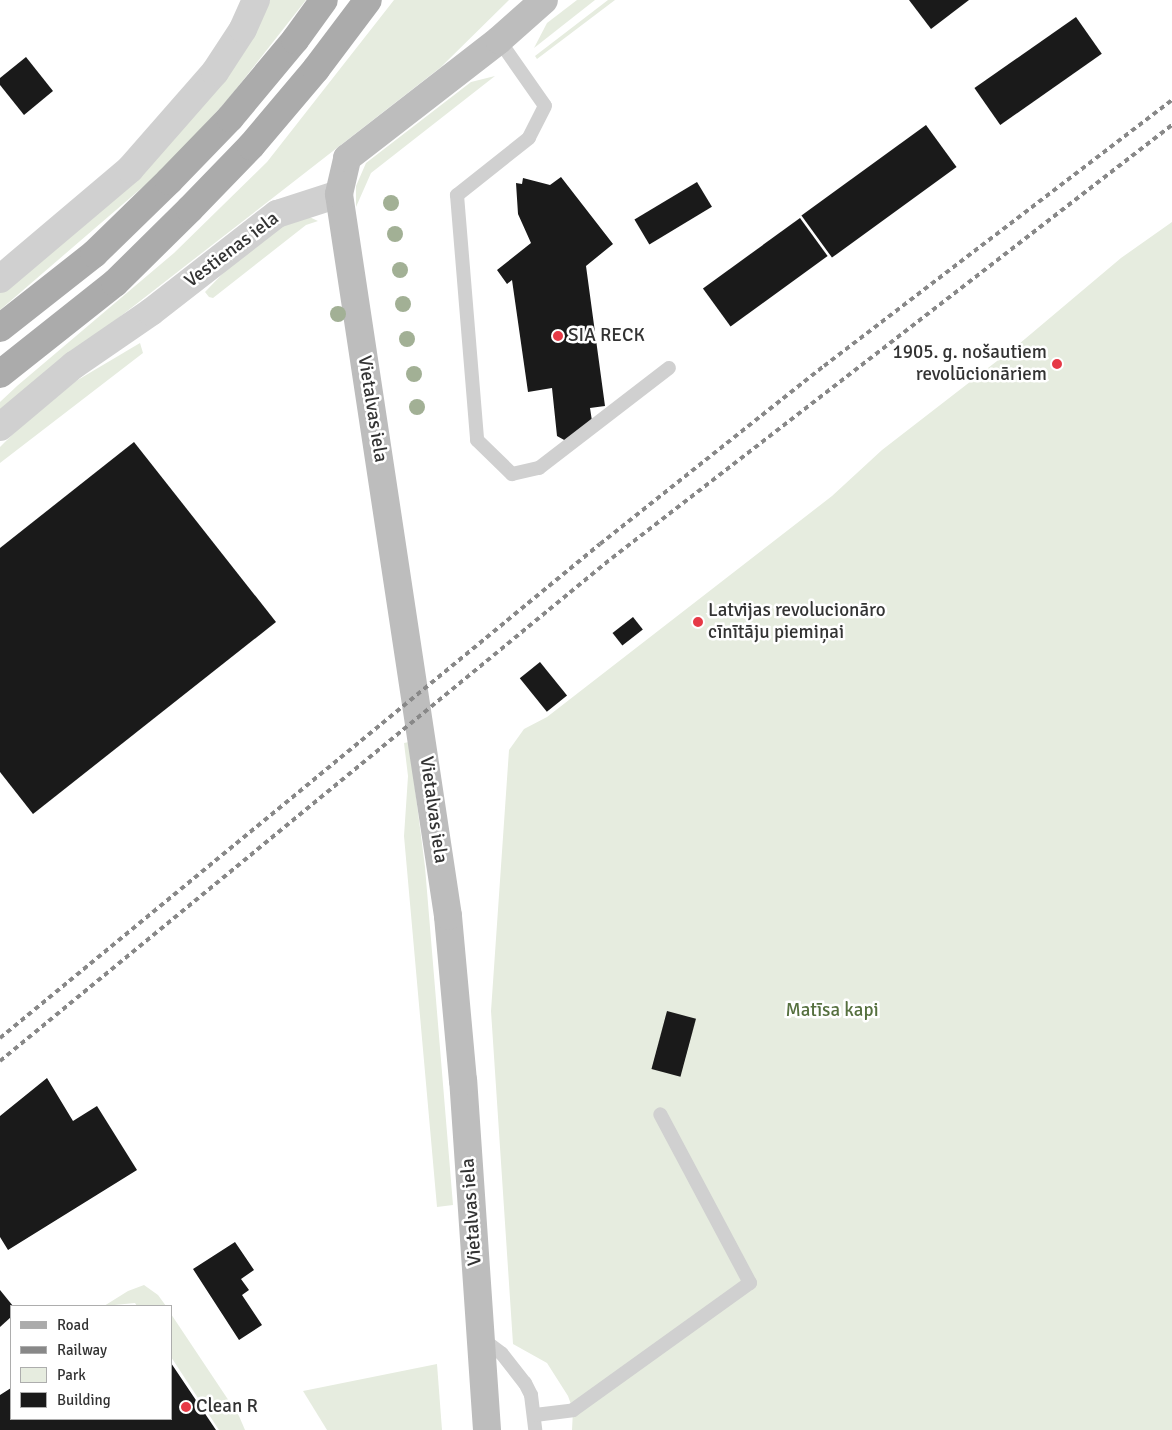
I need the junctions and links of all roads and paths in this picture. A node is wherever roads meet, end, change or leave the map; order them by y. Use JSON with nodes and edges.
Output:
{"nodes":[{"id":1,"x":256,"y":0,"type":"edge"},
{"id":2,"x":324,"y":0,"type":"edge"},
{"id":3,"x":368,"y":0,"type":"edge"},
{"id":4,"x":544,"y":0,"type":"edge"},
{"id":5,"x":499,"y":40,"type":"junction"},
{"id":6,"x":339,"y":194,"type":"junction"},
{"id":7,"x":0,"y":279,"type":"edge"},
{"id":8,"x":0,"y":328,"type":"edge"},
{"id":9,"x":670,"y":368,"type":"dead end"},
{"id":10,"x":0,"y":374,"type":"edge"},
{"id":11,"x":0,"y":427,"type":"edge"},
{"id":12,"x":660,"y":1114,"type":"dead end"},
{"id":13,"x":480,"y":1337,"type":"junction"},
{"id":14,"x":535,"y":1415,"type":"junction"},
{"id":15,"x":486,"y":1430,"type":"edge"},
{"id":16,"x":535,"y":1430,"type":"edge"}],
"edges":[{"from":1,"to":7,"type":"street"},
{"from":2,"to":8,"type":"main road"},
{"from":3,"to":10,"type":"main road"},
{"from":4,"to":5,"type":"street"},
{"from":5,"to":6,"type":"street"},
{"from":5,"to":9,"type":"lane"},
{"from":6,"to":11,"type":"street","name":"Vestienas iela"},
{"from":6,"to":13,"type":"street","name":"Vietalvas iela"},
{"from":12,"to":14,"type":"lane"},
{"from":13,"to":14,"type":"lane"},
{"from":13,"to":15,"type":"street","name":"Vietalvas iela"},
{"from":14,"to":16,"type":"lane"}]}
